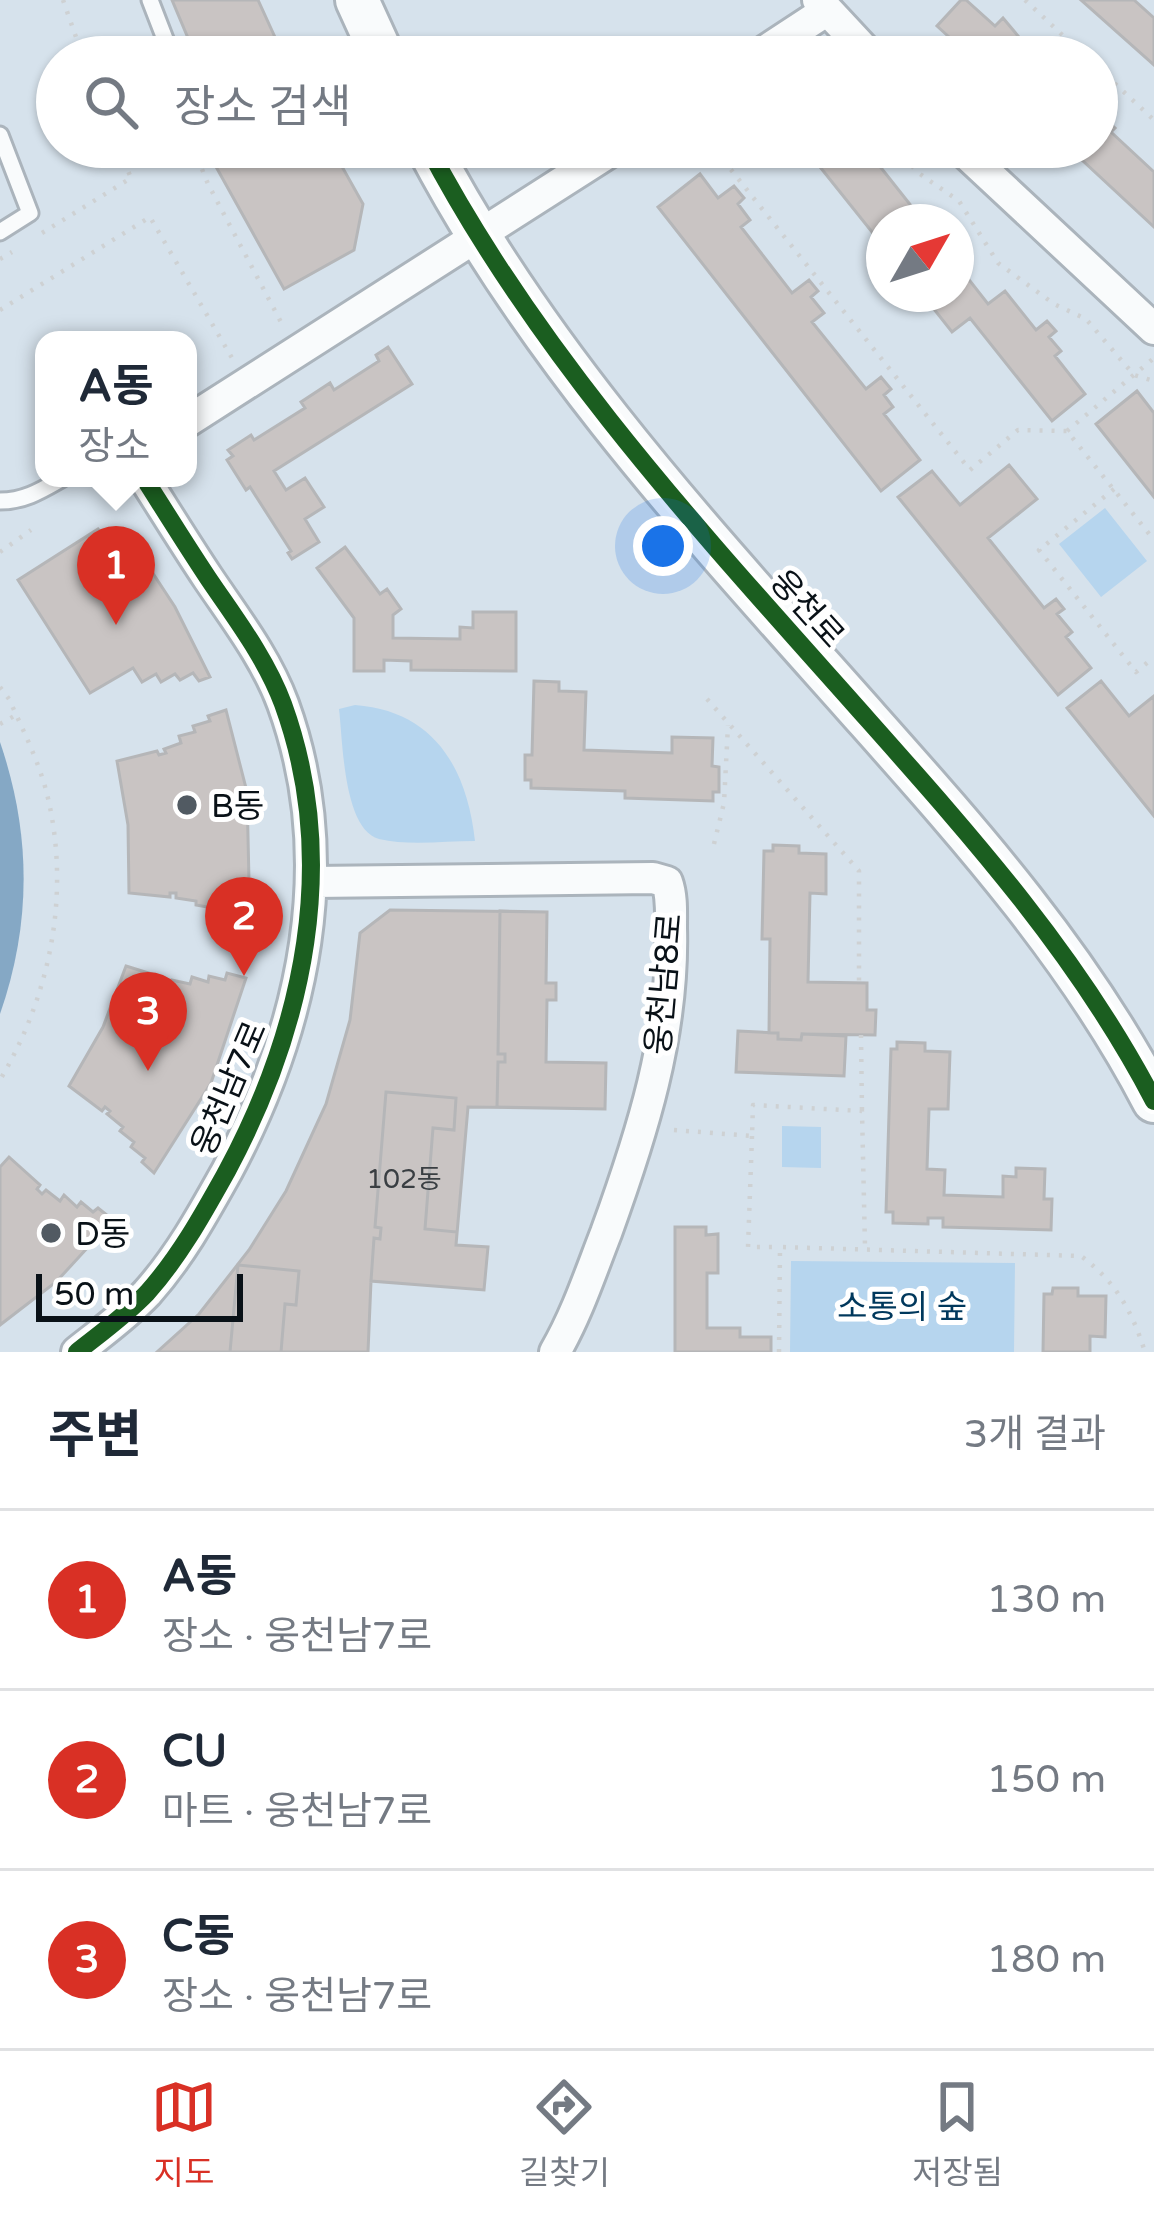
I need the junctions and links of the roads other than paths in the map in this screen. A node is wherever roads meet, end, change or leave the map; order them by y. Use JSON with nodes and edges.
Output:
{"nodes":[{"id":1,"x":151,"y":0,"type":"edge"},
{"id":2,"x":357,"y":0,"type":"edge"},
{"id":3,"x":822,"y":6,"type":"edge"},
{"id":4,"x":164,"y":36,"type":"edge"},
{"id":5,"x":373,"y":36,"type":"edge"},
{"id":6,"x":783,"y":36,"type":"edge"},
{"id":7,"x":851,"y":36,"type":"edge"},
{"id":8,"x":0,"y":135,"type":"edge"},
{"id":9,"x":440,"y":168,"type":"edge"},
{"id":10,"x":584,"y":168,"type":"edge"},
{"id":11,"x":982,"y":168,"type":"edge"},
{"id":12,"x":0,"y":232,"type":"edge"},
{"id":13,"x":479,"y":236,"type":"junction"},
{"id":14,"x":1154,"y":329,"type":"edge"},
{"id":15,"x":197,"y":415,"type":"edge"},
{"id":16,"x":48,"y":487,"type":"edge"},
{"id":17,"x":149,"y":487,"type":"edge"},
{"id":18,"x":0,"y":501,"type":"edge"},
{"id":19,"x":313,"y":882,"type":"junction"},
{"id":20,"x":1154,"y":1101,"type":"edge"},
{"id":21,"x":77,"y":1352,"type":"edge"},
{"id":22,"x":555,"y":1352,"type":"edge"}],
"edges":[{"from":1,"to":4,"type":"lane"},
{"from":2,"to":5,"type":"street"},
{"from":3,"to":6,"type":"street"},
{"from":3,"to":7,"type":"street"},
{"from":8,"to":12,"type":"lane"},
{"from":9,"to":13,"type":"street","name":"웅천로"},
{"from":10,"to":13,"type":"street"},
{"from":11,"to":14,"type":"street"},
{"from":13,"to":15,"type":"street"},
{"from":13,"to":20,"type":"street","name":"웅천로"},
{"from":16,"to":18,"type":"lane"},
{"from":17,"to":19,"type":"street","name":"웅천남7로"},
{"from":19,"to":21,"type":"street","name":"웅천남7로"},
{"from":19,"to":22,"type":"street","name":"웅천남8로"}]}
